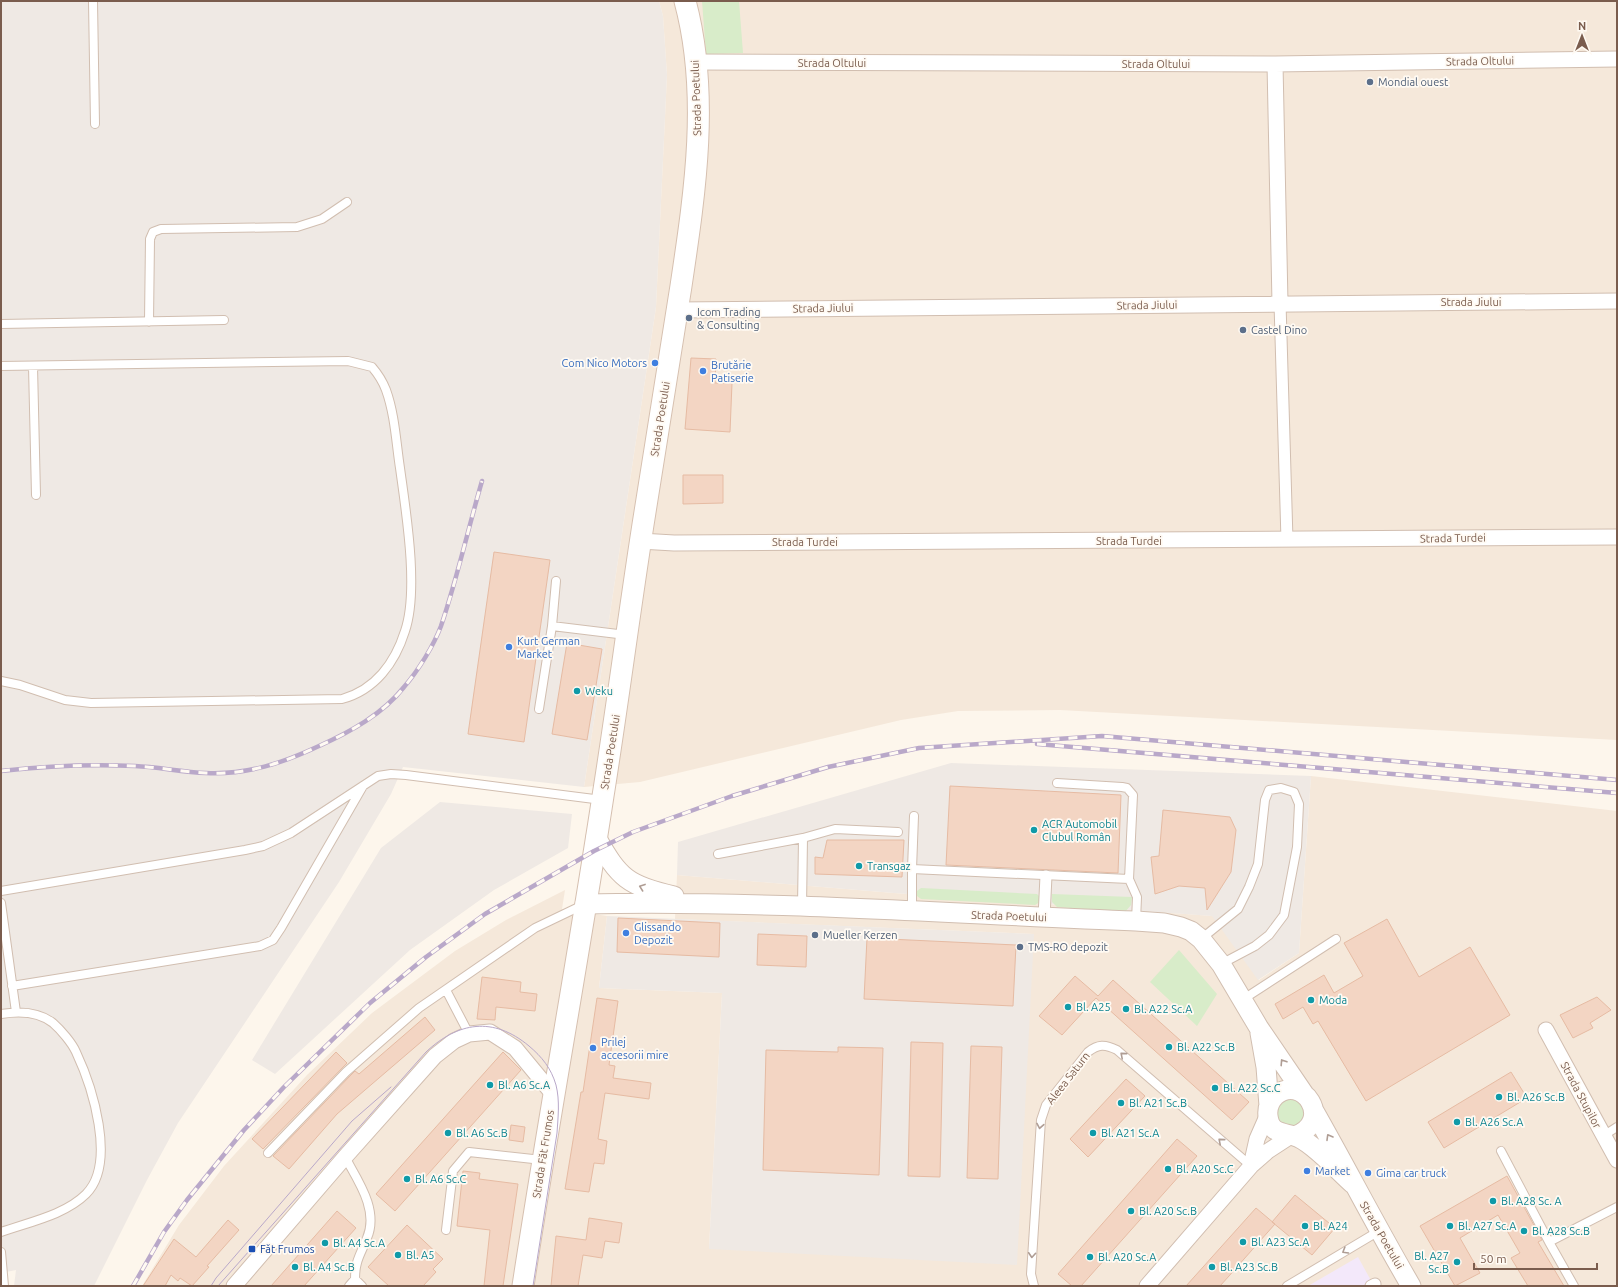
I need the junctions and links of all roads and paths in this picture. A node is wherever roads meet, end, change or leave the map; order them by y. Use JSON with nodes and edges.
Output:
{"nodes":[{"id":1,"x":93,"y":1,"type":"edge"},
{"id":2,"x":685,"y":1,"type":"edge"},
{"id":3,"x":1617,"y":59,"type":"edge"},
{"id":4,"x":696,"y":62,"type":"junction"},
{"id":5,"x":1275,"y":64,"type":"junction"},
{"id":6,"x":95,"y":124,"type":"dead end"},
{"id":7,"x":347,"y":202,"type":"dead end"},
{"id":8,"x":1617,"y":301,"type":"edge"},
{"id":9,"x":1280,"y":303,"type":"junction"},
{"id":10,"x":677,"y":310,"type":"junction"},
{"id":11,"x":224,"y":320,"type":"dead end"},
{"id":12,"x":149,"y":322,"type":"junction"},
{"id":13,"x":1,"y":324,"type":"edge"},
{"id":14,"x":1,"y":366,"type":"edge"},
{"id":15,"x":33,"y":366,"type":"junction"},
{"id":16,"x":36,"y":496,"type":"dead end"},
{"id":17,"x":1617,"y":537,"type":"edge"},
{"id":18,"x":1287,"y":540,"type":"junction"},
{"id":19,"x":640,"y":542,"type":"junction"},
{"id":20,"x":556,"y":581,"type":"dead end"},
{"id":21,"x":552,"y":626,"type":"junction"},
{"id":22,"x":627,"y":636,"type":"junction"},
{"id":23,"x":1,"y":681,"type":"edge"},
{"id":24,"x":539,"y":709,"type":"dead end"},
{"id":25,"x":1057,"y":783,"type":"dead end"},
{"id":26,"x":364,"y":784,"type":"junction"},
{"id":27,"x":602,"y":800,"type":"junction"},
{"id":28,"x":914,"y":816,"type":"dead end"},
{"id":29,"x":898,"y":832,"type":"dead end"},
{"id":30,"x":596,"y":837,"type":"junction"},
{"id":31,"x":803,"y":838,"type":"junction"},
{"id":32,"x":718,"y":854,"type":"dead end"},
{"id":33,"x":912,"y":869,"type":"junction"},
{"id":34,"x":1046,"y":876,"type":"junction"},
{"id":35,"x":1129,"y":879,"type":"junction"},
{"id":36,"x":1,"y":891,"type":"edge"},
{"id":37,"x":1,"y":903,"type":"edge"},
{"id":38,"x":585,"y":904,"type":"junction"},
{"id":39,"x":707,"y":904,"type":"junction"},
{"id":40,"x":802,"y":906,"type":"junction"},
{"id":41,"x":912,"y":912,"type":"junction"},
{"id":42,"x":1044,"y":917,"type":"junction"},
{"id":43,"x":1136,"y":920,"type":"junction"},
{"id":44,"x":1201,"y":939,"type":"junction"},
{"id":45,"x":1336,"y":939,"type":"dead end"},
{"id":46,"x":1222,"y":964,"type":"junction"},
{"id":47,"x":12,"y":986,"type":"junction"},
{"id":48,"x":446,"y":990,"type":"junction"},
{"id":49,"x":1242,"y":1000,"type":"junction"},
{"id":50,"x":16,"y":1012,"type":"junction"},
{"id":51,"x":1,"y":1014,"type":"edge"},
{"id":52,"x":1259,"y":1028,"type":"junction"},
{"id":53,"x":1546,"y":1030,"type":"dead end"},
{"id":54,"x":468,"y":1034,"type":"junction"},
{"id":55,"x":553,"y":1094,"type":"junction"},
{"id":56,"x":1304,"y":1094,"type":"junction"},
{"id":57,"x":1268,"y":1110,"type":"junction"},
{"id":58,"x":1314,"y":1111,"type":"junction"},
{"id":59,"x":1617,"y":1127,"type":"edge"},
{"id":60,"x":1293,"y":1136,"type":"junction"},
{"id":61,"x":1603,"y":1136,"type":"junction"},
{"id":62,"x":1501,"y":1151,"type":"dead end"},
{"id":63,"x":268,"y":1153,"type":"dead end"},
{"id":64,"x":345,"y":1157,"type":"junction"},
{"id":65,"x":542,"y":1160,"type":"junction"},
{"id":66,"x":1617,"y":1160,"type":"edge"},
{"id":67,"x":1251,"y":1166,"type":"junction"},
{"id":68,"x":1353,"y":1184,"type":"junction"},
{"id":69,"x":1617,"y":1207,"type":"edge"},
{"id":70,"x":446,"y":1230,"type":"dead end"},
{"id":71,"x":1379,"y":1231,"type":"junction"},
{"id":72,"x":1,"y":1232,"type":"edge"},
{"id":73,"x":1549,"y":1242,"type":"junction"},
{"id":74,"x":1,"y":1252,"type":"edge"},
{"id":75,"x":355,"y":1279,"type":"junction"},
{"id":76,"x":4,"y":1286,"type":"edge"},
{"id":77,"x":234,"y":1286,"type":"edge"},
{"id":78,"x":349,"y":1286,"type":"edge"},
{"id":79,"x":362,"y":1286,"type":"edge"},
{"id":80,"x":523,"y":1286,"type":"edge"},
{"id":81,"x":1034,"y":1286,"type":"edge"},
{"id":82,"x":1146,"y":1286,"type":"edge"},
{"id":83,"x":1287,"y":1286,"type":"edge"},
{"id":84,"x":1411,"y":1286,"type":"edge"},
{"id":85,"x":1574,"y":1286,"type":"edge"}],
"edges":[{"from":1,"to":6,"type":"lane"},
{"from":2,"to":4,"type":"main road","name":"Strada Poetului"},
{"from":3,"to":5,"type":"street","name":"Strada Oltului"},
{"from":4,"to":5,"type":"street","name":"Strada Oltului"},
{"from":4,"to":10,"type":"main road","name":"Strada Poetului"},
{"from":5,"to":9,"type":"street"},
{"from":7,"to":12,"type":"lane"},
{"from":8,"to":9,"type":"street","name":"Strada Jiului"},
{"from":9,"to":10,"type":"street","name":"Strada Jiului"},
{"from":9,"to":18,"type":"street"},
{"from":10,"to":19,"type":"main road","name":"Strada Poetului"},
{"from":11,"to":12,"type":"lane"},
{"from":12,"to":13,"type":"lane"},
{"from":14,"to":15,"type":"lane"},
{"from":15,"to":16,"type":"lane"},
{"from":15,"to":23,"type":"lane"},
{"from":17,"to":18,"type":"street","name":"Strada Turdei"},
{"from":18,"to":19,"type":"street","name":"Strada Turdei"},
{"from":19,"to":22,"type":"main road","name":"Strada Poetului"},
{"from":20,"to":21,"type":"lane"},
{"from":21,"to":22,"type":"lane"},
{"from":21,"to":24,"type":"lane"},
{"from":22,"to":27,"type":"main road","name":"Strada Poetului"},
{"from":25,"to":35,"type":"lane"},
{"from":26,"to":27,"type":"lane"},
{"from":26,"to":36,"type":"lane"},
{"from":26,"to":47,"type":"lane"},
{"from":27,"to":30,"type":"main road","name":"Strada Poetului"},
{"from":28,"to":33,"type":"lane"},
{"from":29,"to":31,"type":"lane"},
{"from":30,"to":38,"type":"main road","name":"Strada Poetului"},
{"from":39,"to":30,"type":"street","name":"Strada Poetului","one_way":true},
{"from":31,"to":32,"type":"lane"},
{"from":31,"to":40,"type":"lane"},
{"from":33,"to":34,"type":"lane"},
{"from":33,"to":41,"type":"lane"},
{"from":34,"to":35,"type":"lane"},
{"from":34,"to":42,"type":"street"},
{"from":35,"to":43,"type":"lane"},
{"from":37,"to":47,"type":"lane"},
{"from":38,"to":39,"type":"street","name":"Strada Poetului"},
{"from":38,"to":48,"type":"lane"},
{"from":38,"to":55,"type":"main road","name":"Strada Făt Frumos"},
{"from":39,"to":40,"type":"street","name":"Strada Poetului"},
{"from":40,"to":41,"type":"street","name":"Strada Poetului"},
{"from":41,"to":42,"type":"street","name":"Strada Poetului"},
{"from":42,"to":43,"type":"street","name":"Strada Poetului"},
{"from":43,"to":44,"type":"street","name":"Strada Poetului"},
{"from":44,"to":46,"type":"street","name":"Strada Poetului"},
{"from":44,"to":46,"type":"lane"},
{"from":45,"to":49,"type":"lane"},
{"from":46,"to":49,"type":"street","name":"Strada Poetului"},
{"from":47,"to":50,"type":"lane"},
{"from":48,"to":54,"type":"lane"},
{"from":48,"to":63,"type":"lane"},
{"from":49,"to":52,"type":"street","name":"Strada Poetului"},
{"from":50,"to":51,"type":"lane"},
{"from":50,"to":72,"type":"lane"},
{"from":56,"to":52,"type":"street","name":"Strada Poetului","one_way":true},
{"from":52,"to":57,"type":"street","name":"Strada Poetului"},
{"from":53,"to":61,"type":"street","name":"Strada Stupilor"},
{"from":54,"to":55,"type":"street"},
{"from":54,"to":64,"type":"street"},
{"from":55,"to":65,"type":"main road","name":"Strada Făt Frumos"},
{"from":56,"to":57,"type":"street"},
{"from":56,"to":58,"type":"street","name":"Strada Poetului"},
{"from":57,"to":60,"type":"street","name":"Strada Poetului"},
{"from":57,"to":67,"type":"street"},
{"from":58,"to":60,"type":"street"},
{"from":68,"to":58,"type":"street","name":"Strada Poetului","one_way":true},
{"from":59,"to":61,"type":"lane"},
{"from":60,"to":67,"type":"street"},
{"from":60,"to":68,"type":"street","name":"Strada Poetului"},
{"from":61,"to":66,"type":"street","name":"Strada Stupilor"},
{"from":62,"to":73,"type":"lane"},
{"from":64,"to":75,"type":"lane"},
{"from":64,"to":77,"type":"street"},
{"from":65,"to":70,"type":"lane"},
{"from":65,"to":80,"type":"main road","name":"Strada Făt Frumos"},
{"from":67,"to":81,"type":"lane","name":"Aleea Saturn","one_way":true},
{"from":67,"to":82,"type":"street"},
{"from":68,"to":71,"type":"street","name":"Strada Poetului"},
{"from":69,"to":73,"type":"lane"},
{"from":71,"to":83,"type":"lane","one_way":true},
{"from":71,"to":84,"type":"street","name":"Strada Poetului"},
{"from":73,"to":85,"type":"lane"},
{"from":74,"to":76,"type":"lane"},
{"from":75,"to":78,"type":"lane"},
{"from":75,"to":79,"type":"lane"}]}
